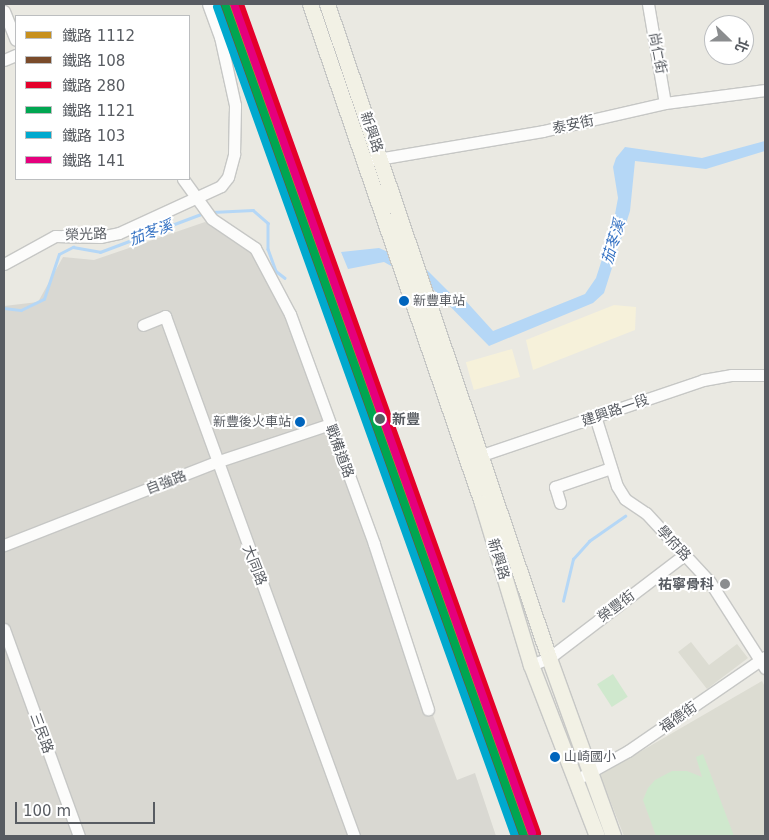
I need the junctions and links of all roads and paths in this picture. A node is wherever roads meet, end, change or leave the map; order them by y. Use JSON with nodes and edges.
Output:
{"nodes":[{"id":1,"x":208,"y":4,"type":"edge"},
{"id":2,"x":310,"y":4,"type":"edge"},
{"id":3,"x":328,"y":4,"type":"edge"},
{"id":4,"x":648,"y":4,"type":"edge"},
{"id":5,"x":4,"y":12,"type":"edge"},
{"id":6,"x":15,"y":38,"type":"edge"},
{"id":7,"x":765,"y":90,"type":"edge"},
{"id":8,"x":665,"y":103,"type":"junction"},
{"id":9,"x":381,"y":158,"type":"junction"},
{"id":10,"x":365,"y":162,"type":"junction"},
{"id":11,"x":184,"y":180,"type":"edge"},
{"id":12,"x":196,"y":199,"type":"junction"},
{"id":13,"x":4,"y":264,"type":"edge"},
{"id":14,"x":143,"y":325,"type":"dead end"},
{"id":15,"x":765,"y":376,"type":"edge"},
{"id":16,"x":595,"y":416,"type":"junction"},
{"id":17,"x":330,"y":424,"type":"junction"},
{"id":18,"x":474,"y":457,"type":"junction"},
{"id":19,"x":216,"y":462,"type":"junction"},
{"id":20,"x":611,"y":468,"type":"junction"},
{"id":21,"x":560,"y":503,"type":"dead end"},
{"id":22,"x":4,"y":545,"type":"edge"},
{"id":23,"x":684,"y":555,"type":"junction"},
{"id":24,"x":4,"y":629,"type":"edge"},
{"id":25,"x":549,"y":658,"type":"junction"},
{"id":26,"x":764,"y":661,"type":"edge"},
{"id":27,"x":531,"y":665,"type":"junction"},
{"id":28,"x":428,"y":709,"type":"dead end"},
{"id":29,"x":582,"y":777,"type":"junction"},
{"id":30,"x":79,"y":836,"type":"edge"},
{"id":31,"x":354,"y":836,"type":"edge"},
{"id":32,"x":597,"y":836,"type":"edge"},
{"id":33,"x":613,"y":836,"type":"edge"}],
"edges":[{"from":1,"to":12,"type":"street","name":"榮光路"},
{"from":2,"to":10,"type":"main road","name":"新興路"},
{"from":3,"to":9,"type":"main road","name":"新興路"},
{"from":4,"to":8,"type":"street","name":"尚仁街"},
{"from":5,"to":6,"type":"street"},
{"from":7,"to":8,"type":"street","name":"泰安街"},
{"from":8,"to":9,"type":"street","name":"泰安街"},
{"from":9,"to":10,"type":"street","name":"泰安街"},
{"from":9,"to":18,"type":"main road","name":"新興路"},
{"from":10,"to":18,"type":"main road","name":"新興路"},
{"from":11,"to":12,"type":"street","name":"戰備道路"},
{"from":12,"to":13,"type":"street","name":"榮光路"},
{"from":12,"to":17,"type":"street","name":"戰備道路"},
{"from":14,"to":19,"type":"street","name":"大同路"},
{"from":15,"to":16,"type":"street","name":"建興路一段"},
{"from":16,"to":18,"type":"street","name":"建興路一段"},
{"from":16,"to":20,"type":"street","name":"學府路"},
{"from":17,"to":19,"type":"street","name":"自強路"},
{"from":17,"to":28,"type":"street","name":"戰備道路"},
{"from":18,"to":25,"type":"main road","name":"新興路"},
{"from":18,"to":27,"type":"main road","name":"新興路"},
{"from":19,"to":22,"type":"street","name":"自強路"},
{"from":19,"to":31,"type":"street","name":"大同路"},
{"from":20,"to":21,"type":"street"},
{"from":20,"to":23,"type":"street","name":"學府路"},
{"from":23,"to":25,"type":"street","name":"榮豐街"},
{"from":23,"to":26,"type":"street","name":"學府路"},
{"from":24,"to":30,"type":"street","name":"三民路"},
{"from":25,"to":27,"type":"street","name":"榮豐街"},
{"from":25,"to":29,"type":"main road","name":"新興路"},
{"from":26,"to":29,"type":"street","name":"福德街"},
{"from":27,"to":29,"type":"main road","name":"新興路"},
{"from":29,"to":32,"type":"main road","name":"新興路"},
{"from":29,"to":33,"type":"main road","name":"新興路"}]}
